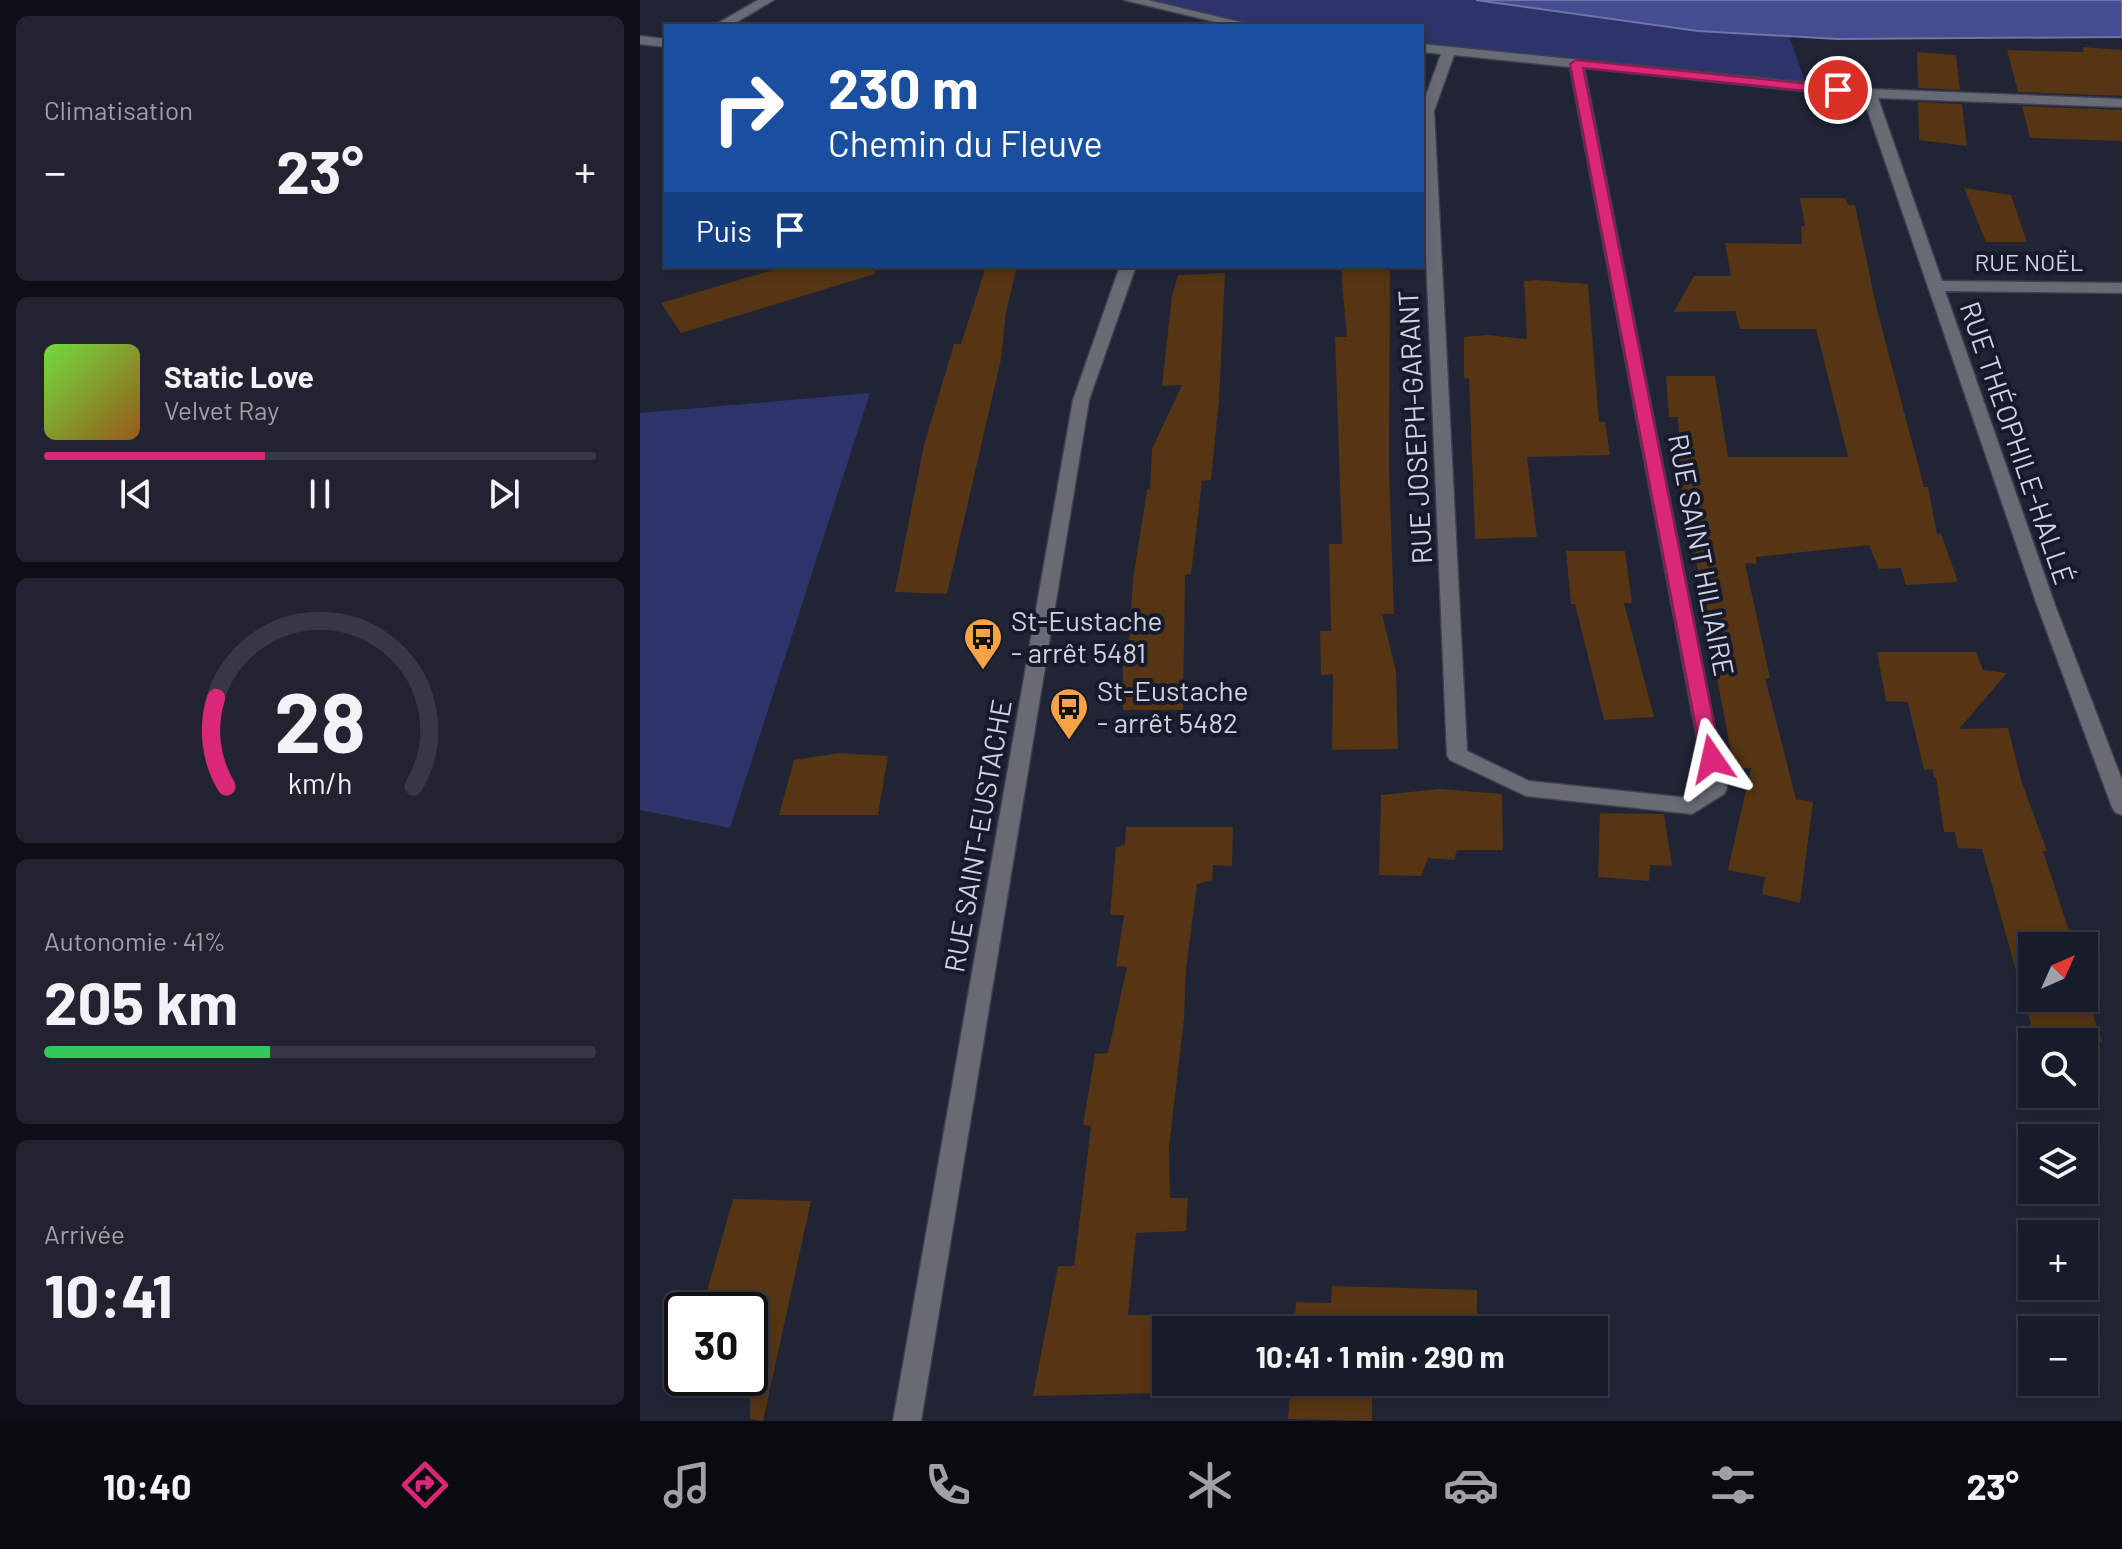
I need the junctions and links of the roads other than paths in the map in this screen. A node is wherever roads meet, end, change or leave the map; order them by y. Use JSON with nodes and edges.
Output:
{"nodes":[{"id":1,"x":768,"y":0,"type":"edge"},
{"id":2,"x":1130,"y":0,"type":"edge"},
{"id":3,"x":724,"y":24,"type":"edge"},
{"id":4,"x":1241,"y":24,"type":"edge"},
{"id":5,"x":640,"y":40,"type":"edge"},
{"id":6,"x":664,"y":43,"type":"edge"},
{"id":7,"x":1424,"y":48,"type":"edge"},
{"id":8,"x":1449,"y":51,"type":"junction"},
{"id":9,"x":1576,"y":64,"type":"junction"},
{"id":10,"x":1869,"y":93,"type":"junction"},
{"id":11,"x":2122,"y":103,"type":"edge"},
{"id":12,"x":1127,"y":268,"type":"edge"},
{"id":13,"x":1936,"y":286,"type":"junction"},
{"id":14,"x":2122,"y":288,"type":"edge"},
{"id":15,"x":1457,"y":755,"type":"joint"},
{"id":16,"x":2122,"y":807,"type":"edge"},
{"id":17,"x":907,"y":1421,"type":"edge"}],
"edges":[{"from":1,"to":3,"type":"street"},
{"from":2,"to":4,"type":"street"},
{"from":5,"to":6,"type":"street"},
{"from":7,"to":8,"type":"street"},
{"from":8,"to":9,"type":"street"},
{"from":8,"to":15,"type":"street","name":"RUE JOSEPH-GARANT"},
{"from":9,"to":10,"type":"street"},
{"from":9,"to":15,"type":"street","name":"RUE SAINT HILIAIRE"},
{"from":10,"to":11,"type":"street"},
{"from":10,"to":13,"type":"street","name":"RUE THÉOPHILE-HALLÉ"},
{"from":12,"to":17,"type":"street","name":"RUE SAINT-EUSTACHE"},
{"from":13,"to":14,"type":"street","name":"RUE NOËL"},
{"from":13,"to":16,"type":"street","name":"RUE THÉOPHILE-HALLÉ"}]}
